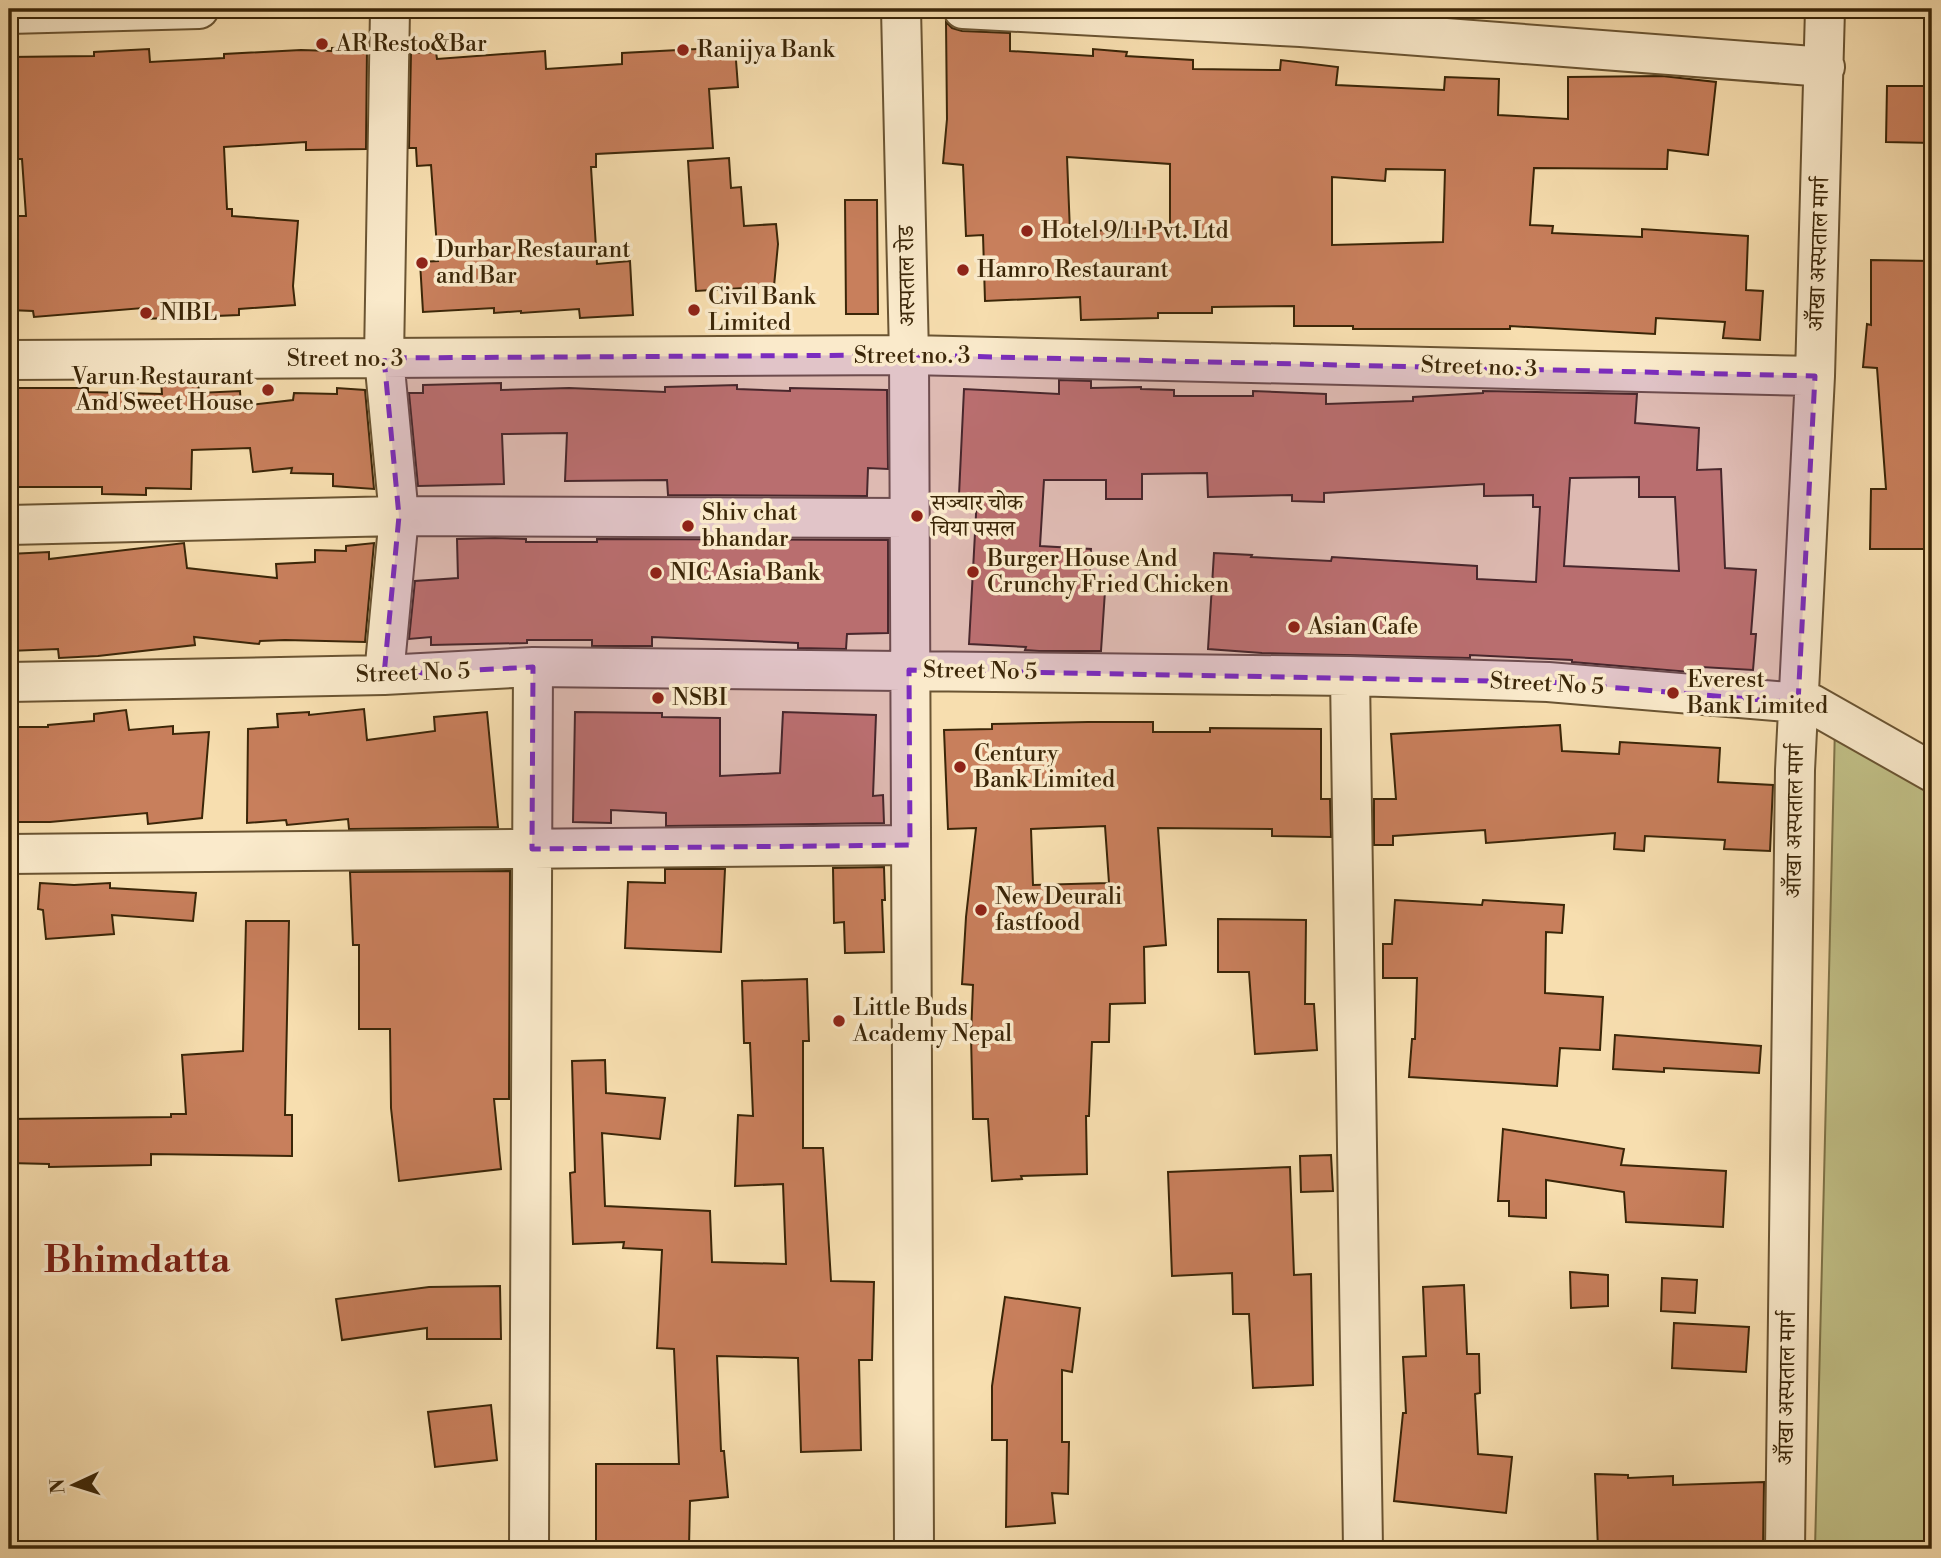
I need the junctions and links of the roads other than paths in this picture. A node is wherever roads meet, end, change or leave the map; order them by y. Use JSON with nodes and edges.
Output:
{"nodes":[{"id":1,"x":199,"y":9,"type":"edge"},
{"id":2,"x":390,"y":9,"type":"edge"},
{"id":3,"x":901,"y":9,"type":"edge"},
{"id":4,"x":963,"y":9,"type":"edge"},
{"id":5,"x":1825,"y":9,"type":"edge"},
{"id":6,"x":9,"y":14,"type":"edge"},
{"id":7,"x":1825,"y":67,"type":"junction"},
{"id":8,"x":909,"y":355,"type":"junction"},
{"id":9,"x":384,"y":358,"type":"junction"},
{"id":10,"x":9,"y":360,"type":"edge"},
{"id":11,"x":1815,"y":376,"type":"junction"},
{"id":12,"x":399,"y":516,"type":"junction"},
{"id":13,"x":909,"y":518,"type":"junction"},
{"id":14,"x":9,"y":525,"type":"edge"},
{"id":15,"x":533,"y":667,"type":"junction"},
{"id":16,"x":909,"y":670,"type":"junction"},
{"id":17,"x":384,"y":675,"type":"junction"},
{"id":18,"x":1350,"y":676,"type":"junction"},
{"id":19,"x":9,"y":681,"type":"edge"},
{"id":20,"x":1798,"y":703,"type":"junction"},
{"id":21,"x":1932,"y":772,"type":"edge"},
{"id":22,"x":910,"y":845,"type":"junction"},
{"id":23,"x":532,"y":849,"type":"junction"},
{"id":24,"x":9,"y":854,"type":"edge"},
{"id":25,"x":529,"y":1549,"type":"edge"},
{"id":26,"x":914,"y":1549,"type":"edge"},
{"id":27,"x":1363,"y":1549,"type":"edge"},
{"id":28,"x":1785,"y":1549,"type":"edge"}],
"edges":[{"from":1,"to":6,"type":"street"},
{"from":2,"to":9,"type":"street"},
{"from":3,"to":8,"type":"street","name":"अस्पताल रोड"},
{"from":4,"to":7,"type":"street"},
{"from":5,"to":7,"type":"street","name":"आँखा अस्पताल मार्ग"},
{"from":7,"to":11,"type":"street","name":"आँखा अस्पताल मार्ग"},
{"from":8,"to":9,"type":"street","name":"Street no. 3"},
{"from":8,"to":11,"type":"street","name":"Street no. 3"},
{"from":8,"to":13,"type":"street","name":"अस्पताल रोड"},
{"from":9,"to":10,"type":"street","name":"Street no. 3"},
{"from":9,"to":12,"type":"street"},
{"from":11,"to":20,"type":"street","name":"आँखा अस्पताल मार्ग"},
{"from":12,"to":13,"type":"street"},
{"from":12,"to":14,"type":"street"},
{"from":12,"to":17,"type":"street"},
{"from":13,"to":16,"type":"street","name":"अस्पताल रोड"},
{"from":15,"to":16,"type":"street","name":"Street No 5"},
{"from":15,"to":17,"type":"street","name":"Street No 5"},
{"from":15,"to":23,"type":"street"},
{"from":16,"to":18,"type":"street","name":"Street No 5"},
{"from":16,"to":22,"type":"street","name":"अस्पताल रोड"},
{"from":17,"to":19,"type":"street","name":"Street No 5"},
{"from":18,"to":20,"type":"street","name":"Street No 5"},
{"from":18,"to":27,"type":"street"},
{"from":20,"to":21,"type":"street","name":"Street No 5"},
{"from":20,"to":28,"type":"street","name":"आँखा अस्पताल मार्ग"},
{"from":22,"to":23,"type":"street"},
{"from":22,"to":26,"type":"street","name":"अस्पताल रोड"},
{"from":23,"to":24,"type":"street"},
{"from":23,"to":25,"type":"street"}]}
